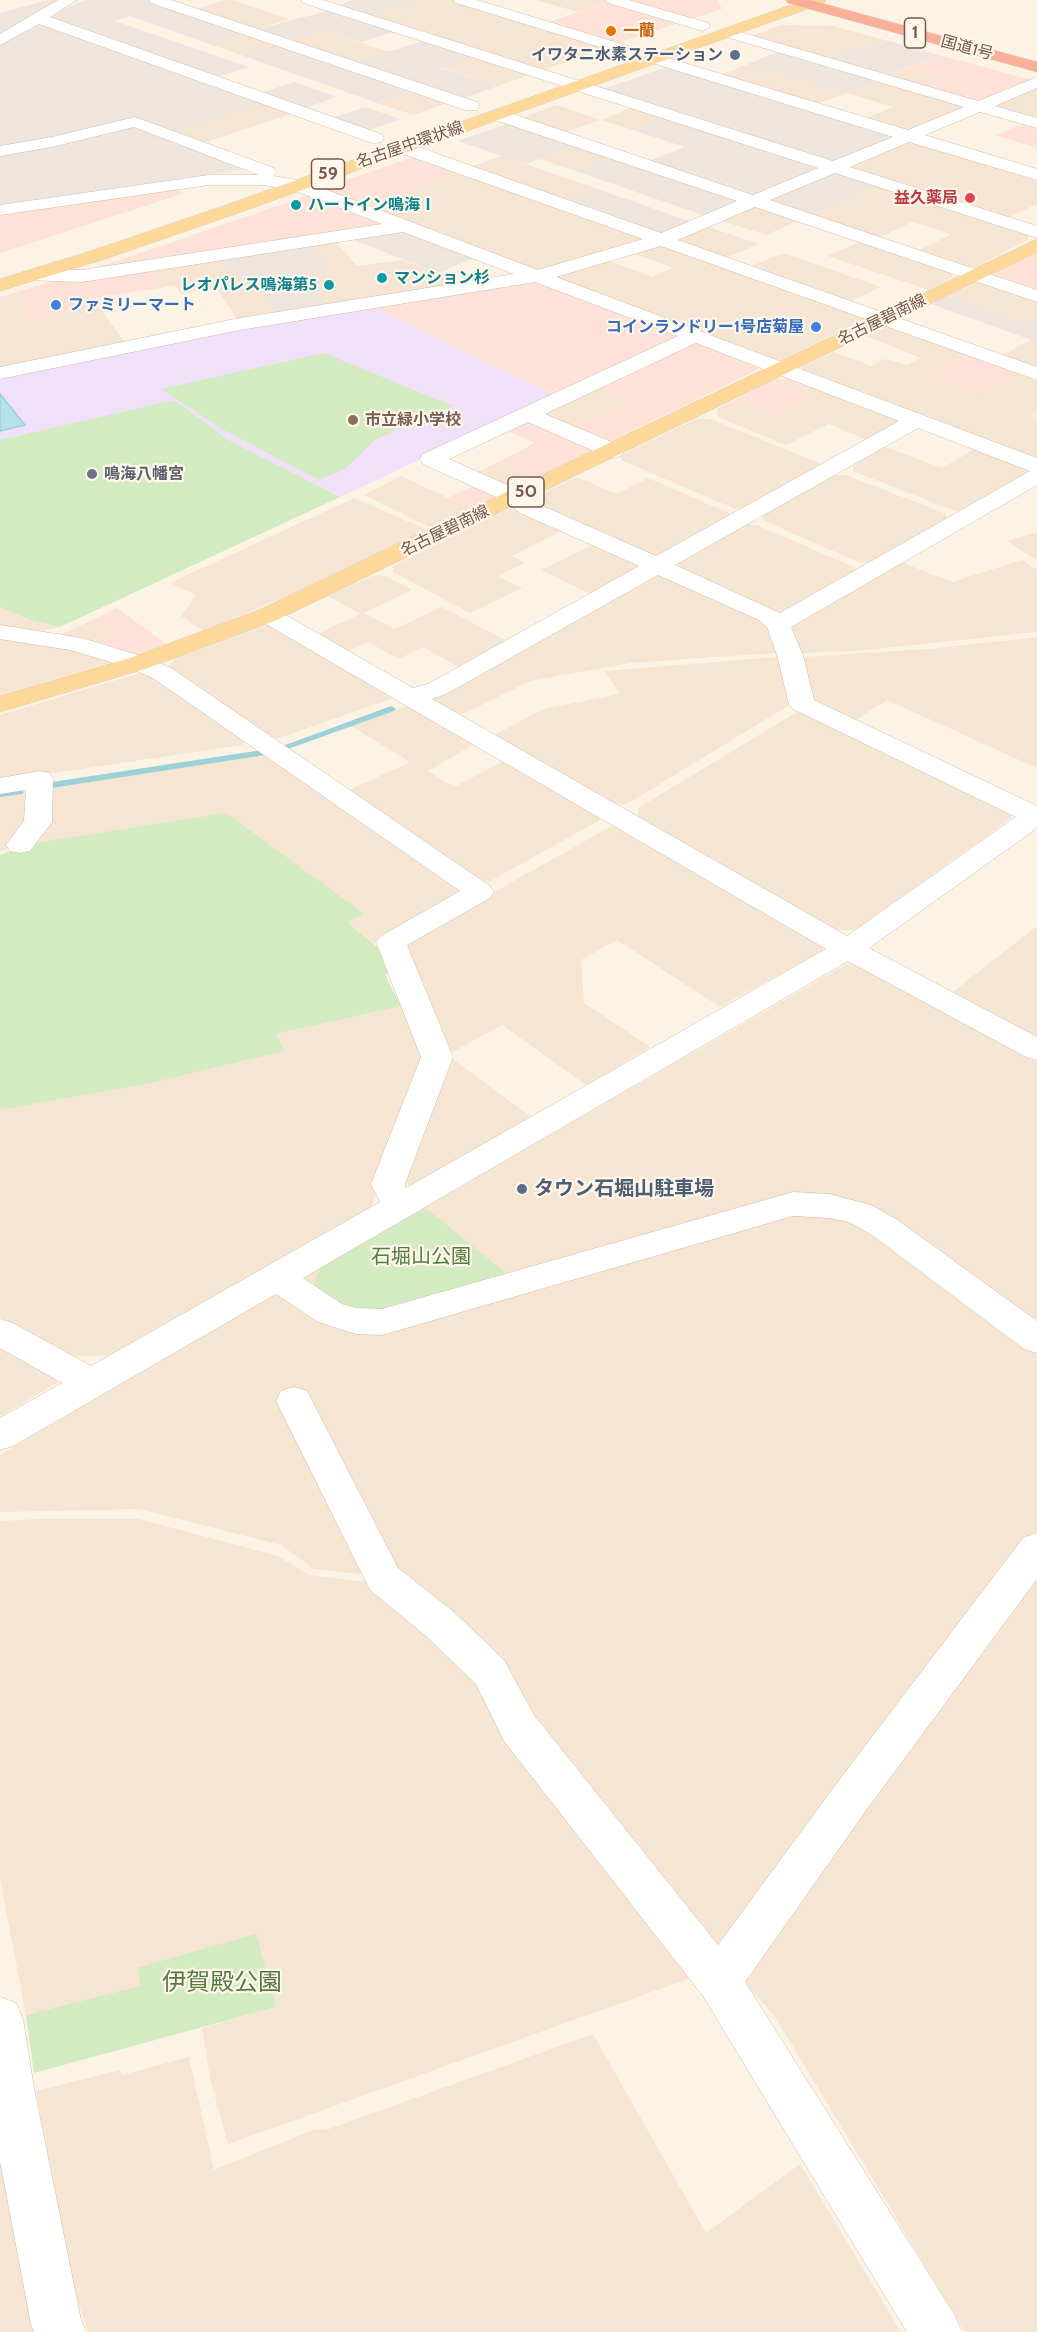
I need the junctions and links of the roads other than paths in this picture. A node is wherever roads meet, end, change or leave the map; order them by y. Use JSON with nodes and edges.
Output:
{"nodes":[{"id":1,"x":69,"y":0,"type":"edge"},
{"id":2,"x":156,"y":0,"type":"edge"},
{"id":3,"x":308,"y":0,"type":"edge"},
{"id":4,"x":461,"y":0,"type":"edge"},
{"id":5,"x":613,"y":0,"type":"edge"},
{"id":6,"x":776,"y":0,"type":"edge"},
{"id":7,"x":807,"y":1,"type":"edge"},
{"id":8,"x":37,"y":18,"type":"junction"},
{"id":9,"x":703,"y":26,"type":"junction"},
{"id":10,"x":728,"y":33,"type":"junction"},
{"id":11,"x":0,"y":40,"type":"edge"},
{"id":12,"x":629,"y":51,"type":"junction"},
{"id":13,"x":655,"y":59,"type":"junction"},
{"id":14,"x":1037,"y":67,"type":"edge"},
{"id":15,"x":553,"y":78,"type":"junction"},
{"id":16,"x":1037,"y":82,"type":"edge"},
{"id":17,"x":577,"y":86,"type":"junction"},
{"id":18,"x":471,"y":106,"type":"junction"},
{"id":19,"x":980,"y":106,"type":"junction"},
{"id":20,"x":498,"y":115,"type":"junction"},
{"id":21,"x":439,"y":117,"type":"dead end"},
{"id":22,"x":1037,"y":123,"type":"edge"},
{"id":23,"x":909,"y":136,"type":"junction"},
{"id":24,"x":375,"y":138,"type":"junction"},
{"id":25,"x":398,"y":139,"type":"junction"},
{"id":26,"x":353,"y":147,"type":"dead end"},
{"id":27,"x":0,"y":151,"type":"edge"},
{"id":28,"x":832,"y":168,"type":"junction"},
{"id":29,"x":1037,"y":175,"type":"edge"},
{"id":30,"x":297,"y":176,"type":"junction"},
{"id":31,"x":269,"y":177,"type":"junction"},
{"id":32,"x":754,"y":201,"type":"junction"},
{"id":33,"x":0,"y":210,"type":"edge"},
{"id":34,"x":156,"y":217,"type":"dead end"},
{"id":35,"x":405,"y":226,"type":"junction"},
{"id":36,"x":1037,"y":232,"type":"edge"},
{"id":37,"x":661,"y":240,"type":"junction"},
{"id":38,"x":1037,"y":245,"type":"edge"},
{"id":39,"x":31,"y":276,"type":"junction"},
{"id":40,"x":537,"y":276,"type":"junction"},
{"id":41,"x":975,"y":276,"type":"junction"},
{"id":42,"x":0,"y":285,"type":"edge"},
{"id":43,"x":1037,"y":296,"type":"edge"},
{"id":44,"x":883,"y":319,"type":"junction"},
{"id":45,"x":695,"y":336,"type":"junction"},
{"id":46,"x":781,"y":369,"type":"junction"},
{"id":47,"x":0,"y":373,"type":"edge"},
{"id":48,"x":1037,"y":374,"type":"edge"},
{"id":49,"x":528,"y":414,"type":"junction"},
{"id":50,"x":915,"y":421,"type":"junction"},
{"id":51,"x":613,"y":451,"type":"junction"},
{"id":52,"x":1037,"y":466,"type":"edge"},
{"id":53,"x":1037,"y":476,"type":"edge"},
{"id":54,"x":515,"y":497,"type":"junction"},
{"id":55,"x":656,"y":566,"type":"junction"},
{"id":56,"x":268,"y":615,"type":"junction"},
{"id":57,"x":778,"y":624,"type":"junction"},
{"id":58,"x":0,"y":632,"type":"edge"},
{"id":59,"x":139,"y":663,"type":"junction"},
{"id":60,"x":409,"y":697,"type":"junction"},
{"id":61,"x":0,"y":704,"type":"edge"},
{"id":62,"x":0,"y":786,"type":"edge"},
{"id":63,"x":1036,"y":816,"type":"edge"},
{"id":64,"x":20,"y":845,"type":"dead end"},
{"id":65,"x":848,"y":949,"type":"junction"},
{"id":66,"x":1037,"y":1050,"type":"edge"},
{"id":67,"x":400,"y":1208,"type":"junction"},
{"id":68,"x":278,"y":1278,"type":"junction"},
{"id":69,"x":0,"y":1332,"type":"edge"},
{"id":70,"x":1037,"y":1340,"type":"edge"},
{"id":71,"x":91,"y":1383,"type":"junction"},
{"id":72,"x":294,"y":1401,"type":"dead end"},
{"id":73,"x":0,"y":1436,"type":"edge"},
{"id":74,"x":1037,"y":1549,"type":"edge"},
{"id":75,"x":719,"y":1981,"type":"junction"},
{"id":76,"x":0,"y":2019,"type":"edge"},
{"id":77,"x":5,"y":2089,"type":"edge"},
{"id":78,"x":60,"y":2332,"type":"edge"},
{"id":79,"x":936,"y":2332,"type":"edge"}],
"edges":[{"from":1,"to":8,"type":"street"},
{"from":2,"to":18,"type":"street"},
{"from":3,"to":15,"type":"street"},
{"from":4,"to":12,"type":"street"},
{"from":5,"to":9,"type":"street"},
{"from":6,"to":9,"type":"main road","name":"名古屋中環状線"},
{"from":7,"to":10,"type":"main road","name":"名古屋中環状線","number":"59"},
{"from":7,"to":14,"type":"highway","name":"国道1号","number":"1"},
{"from":8,"to":11,"type":"street"},
{"from":8,"to":24,"type":"street"},
{"from":9,"to":12,"type":"main road","name":"名古屋中環状線"},
{"from":10,"to":13,"type":"main road","name":"名古屋中環状線","number":"59"},
{"from":10,"to":19,"type":"street"},
{"from":12,"to":15,"type":"main road","name":"名古屋中環状線"},
{"from":13,"to":17,"type":"main road","name":"名古屋中環状線","number":"59"},
{"from":13,"to":23,"type":"street"},
{"from":15,"to":17,"type":"street"},
{"from":15,"to":18,"type":"main road","name":"名古屋中環状線"},
{"from":16,"to":19,"type":"street"},
{"from":17,"to":20,"type":"main road","name":"名古屋中環状線","number":"59"},
{"from":17,"to":28,"type":"street"},
{"from":18,"to":21,"type":"main road","name":"名古屋中環状線"},
{"from":19,"to":22,"type":"street"},
{"from":19,"to":23,"type":"street"},
{"from":20,"to":25,"type":"main road","name":"名古屋中環状線","number":"59"},
{"from":20,"to":32,"type":"street"},
{"from":23,"to":28,"type":"street"},
{"from":23,"to":29,"type":"street"},
{"from":24,"to":25,"type":"main road","name":"名古屋中環状線","number":"59"},
{"from":24,"to":26,"type":"main road","name":"名古屋中環状線","number":"59"},
{"from":25,"to":30,"type":"main road","name":"名古屋中環状線","number":"59"},
{"from":25,"to":37,"type":"street"},
{"from":27,"to":31,"type":"street"},
{"from":28,"to":32,"type":"street"},
{"from":28,"to":36,"type":"street"},
{"from":30,"to":31,"type":"street"},
{"from":30,"to":35,"type":"street"},
{"from":30,"to":39,"type":"main road","name":"名古屋中環状線","number":"59"},
{"from":31,"to":33,"type":"street"},
{"from":31,"to":34,"type":"main road"},
{"from":32,"to":37,"type":"street"},
{"from":32,"to":41,"type":"street"},
{"from":35,"to":39,"type":"street"},
{"from":35,"to":40,"type":"street"},
{"from":37,"to":40,"type":"street"},
{"from":37,"to":44,"type":"street"},
{"from":38,"to":41,"type":"main road","name":"名古屋碧南線","number":"50"},
{"from":39,"to":42,"type":"main road","name":"名古屋中環状線","number":"59"},
{"from":40,"to":45,"type":"street"},
{"from":40,"to":47,"type":"street"},
{"from":41,"to":43,"type":"street"},
{"from":41,"to":44,"type":"main road","name":"名古屋碧南線","number":"50"},
{"from":44,"to":46,"type":"main road","name":"名古屋碧南線","number":"50"},
{"from":44,"to":48,"type":"street"},
{"from":45,"to":46,"type":"street"},
{"from":45,"to":49,"type":"street"},
{"from":46,"to":50,"type":"street"},
{"from":46,"to":51,"type":"main road","name":"名古屋碧南線","number":"50"},
{"from":49,"to":51,"type":"street"},
{"from":49,"to":54,"type":"street"},
{"from":50,"to":52,"type":"street"},
{"from":50,"to":55,"type":"street"},
{"from":51,"to":54,"type":"main road","name":"名古屋碧南線","number":"50"},
{"from":53,"to":57,"type":"street"},
{"from":54,"to":55,"type":"street"},
{"from":54,"to":56,"type":"main road","name":"名古屋碧南線","number":"50"},
{"from":55,"to":57,"type":"street"},
{"from":55,"to":60,"type":"street"},
{"from":56,"to":59,"type":"main road","name":"名古屋碧南線","number":"50"},
{"from":56,"to":60,"type":"street"},
{"from":57,"to":63,"type":"street"},
{"from":58,"to":59,"type":"street"},
{"from":59,"to":61,"type":"main road","name":"名古屋碧南線","number":"50"},
{"from":59,"to":67,"type":"street"},
{"from":60,"to":65,"type":"street"},
{"from":62,"to":64,"type":"street"},
{"from":63,"to":65,"type":"street"},
{"from":65,"to":66,"type":"street"},
{"from":65,"to":67,"type":"street"},
{"from":67,"to":68,"type":"street"},
{"from":68,"to":70,"type":"street"},
{"from":68,"to":71,"type":"street"},
{"from":69,"to":71,"type":"street"},
{"from":71,"to":73,"type":"street"},
{"from":72,"to":75,"type":"street"},
{"from":74,"to":75,"type":"street"},
{"from":75,"to":79,"type":"street"},
{"from":76,"to":77,"type":"street"},
{"from":77,"to":78,"type":"street"}]}
